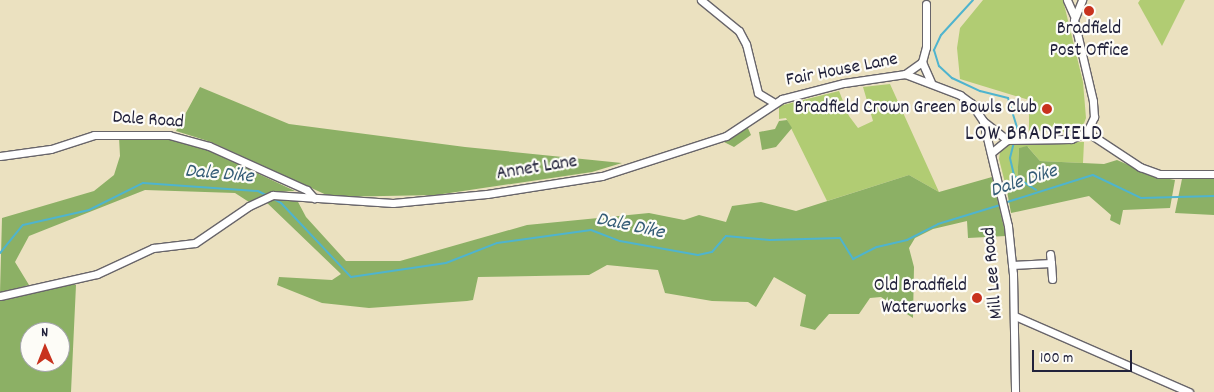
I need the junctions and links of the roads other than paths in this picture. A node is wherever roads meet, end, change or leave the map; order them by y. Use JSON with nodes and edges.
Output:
{"nodes":[{"id":1,"x":701,"y":0,"type":"edge"},
{"id":2,"x":1067,"y":0,"type":"edge"},
{"id":3,"x":1082,"y":0,"type":"edge"},
{"id":4,"x":926,"y":4,"type":"dead end"},
{"id":5,"x":1074,"y":16,"type":"junction"},
{"id":6,"x":922,"y":62,"type":"junction"},
{"id":7,"x":905,"y":74,"type":"junction"},
{"id":8,"x":931,"y":82,"type":"junction"},
{"id":9,"x":758,"y":93,"type":"junction"},
{"id":10,"x":774,"y":102,"type":"junction"},
{"id":11,"x":755,"y":114,"type":"junction"},
{"id":12,"x":983,"y":121,"type":"junction"},
{"id":13,"x":1087,"y":132,"type":"junction"},
{"id":14,"x":1007,"y":140,"type":"junction"},
{"id":15,"x":992,"y":153,"type":"junction"},
{"id":16,"x":0,"y":156,"type":"edge"},
{"id":17,"x":1214,"y":174,"type":"edge"},
{"id":18,"x":314,"y":198,"type":"junction"},
{"id":19,"x":1050,"y":254,"type":"dead end"},
{"id":20,"x":1051,"y":262,"type":"junction"},
{"id":21,"x":1012,"y":265,"type":"junction"},
{"id":22,"x":1052,"y":279,"type":"dead end"},
{"id":23,"x":0,"y":296,"type":"edge"},
{"id":24,"x":1015,"y":316,"type":"junction"},
{"id":25,"x":1015,"y":392,"type":"edge"},
{"id":26,"x":1189,"y":392,"type":"edge"}],
"edges":[{"from":1,"to":9,"type":"street"},
{"from":2,"to":5,"type":"street"},
{"from":3,"to":5,"type":"street"},
{"from":4,"to":6,"type":"street"},
{"from":5,"to":13,"type":"street"},
{"from":6,"to":7,"type":"street"},
{"from":6,"to":8,"type":"street"},
{"from":7,"to":8,"type":"street","name":"Fair House Lane"},
{"from":7,"to":10,"type":"street","name":"Fair House Lane"},
{"from":8,"to":12,"type":"street","name":"Fair House Lane"},
{"from":9,"to":10,"type":"street"},
{"from":9,"to":11,"type":"street"},
{"from":10,"to":11,"type":"street","name":"Fair House Lane"},
{"from":11,"to":18,"type":"street","name":"Annet Lane"},
{"from":12,"to":14,"type":"street"},
{"from":12,"to":15,"type":"street","name":"Fair House Lane"},
{"from":13,"to":14,"type":"street"},
{"from":13,"to":17,"type":"street"},
{"from":14,"to":15,"type":"street"},
{"from":15,"to":21,"type":"street","name":"Mill Lee Road"},
{"from":16,"to":18,"type":"street","name":"Dale Road"},
{"from":18,"to":23,"type":"street","name":"Annet Lane"},
{"from":19,"to":20,"type":"street"},
{"from":20,"to":21,"type":"street"},
{"from":20,"to":22,"type":"street"},
{"from":21,"to":24,"type":"street","name":"Mill Lee Road"},
{"from":24,"to":25,"type":"street","name":"Mill Lee Road"},
{"from":24,"to":26,"type":"street"}]}
